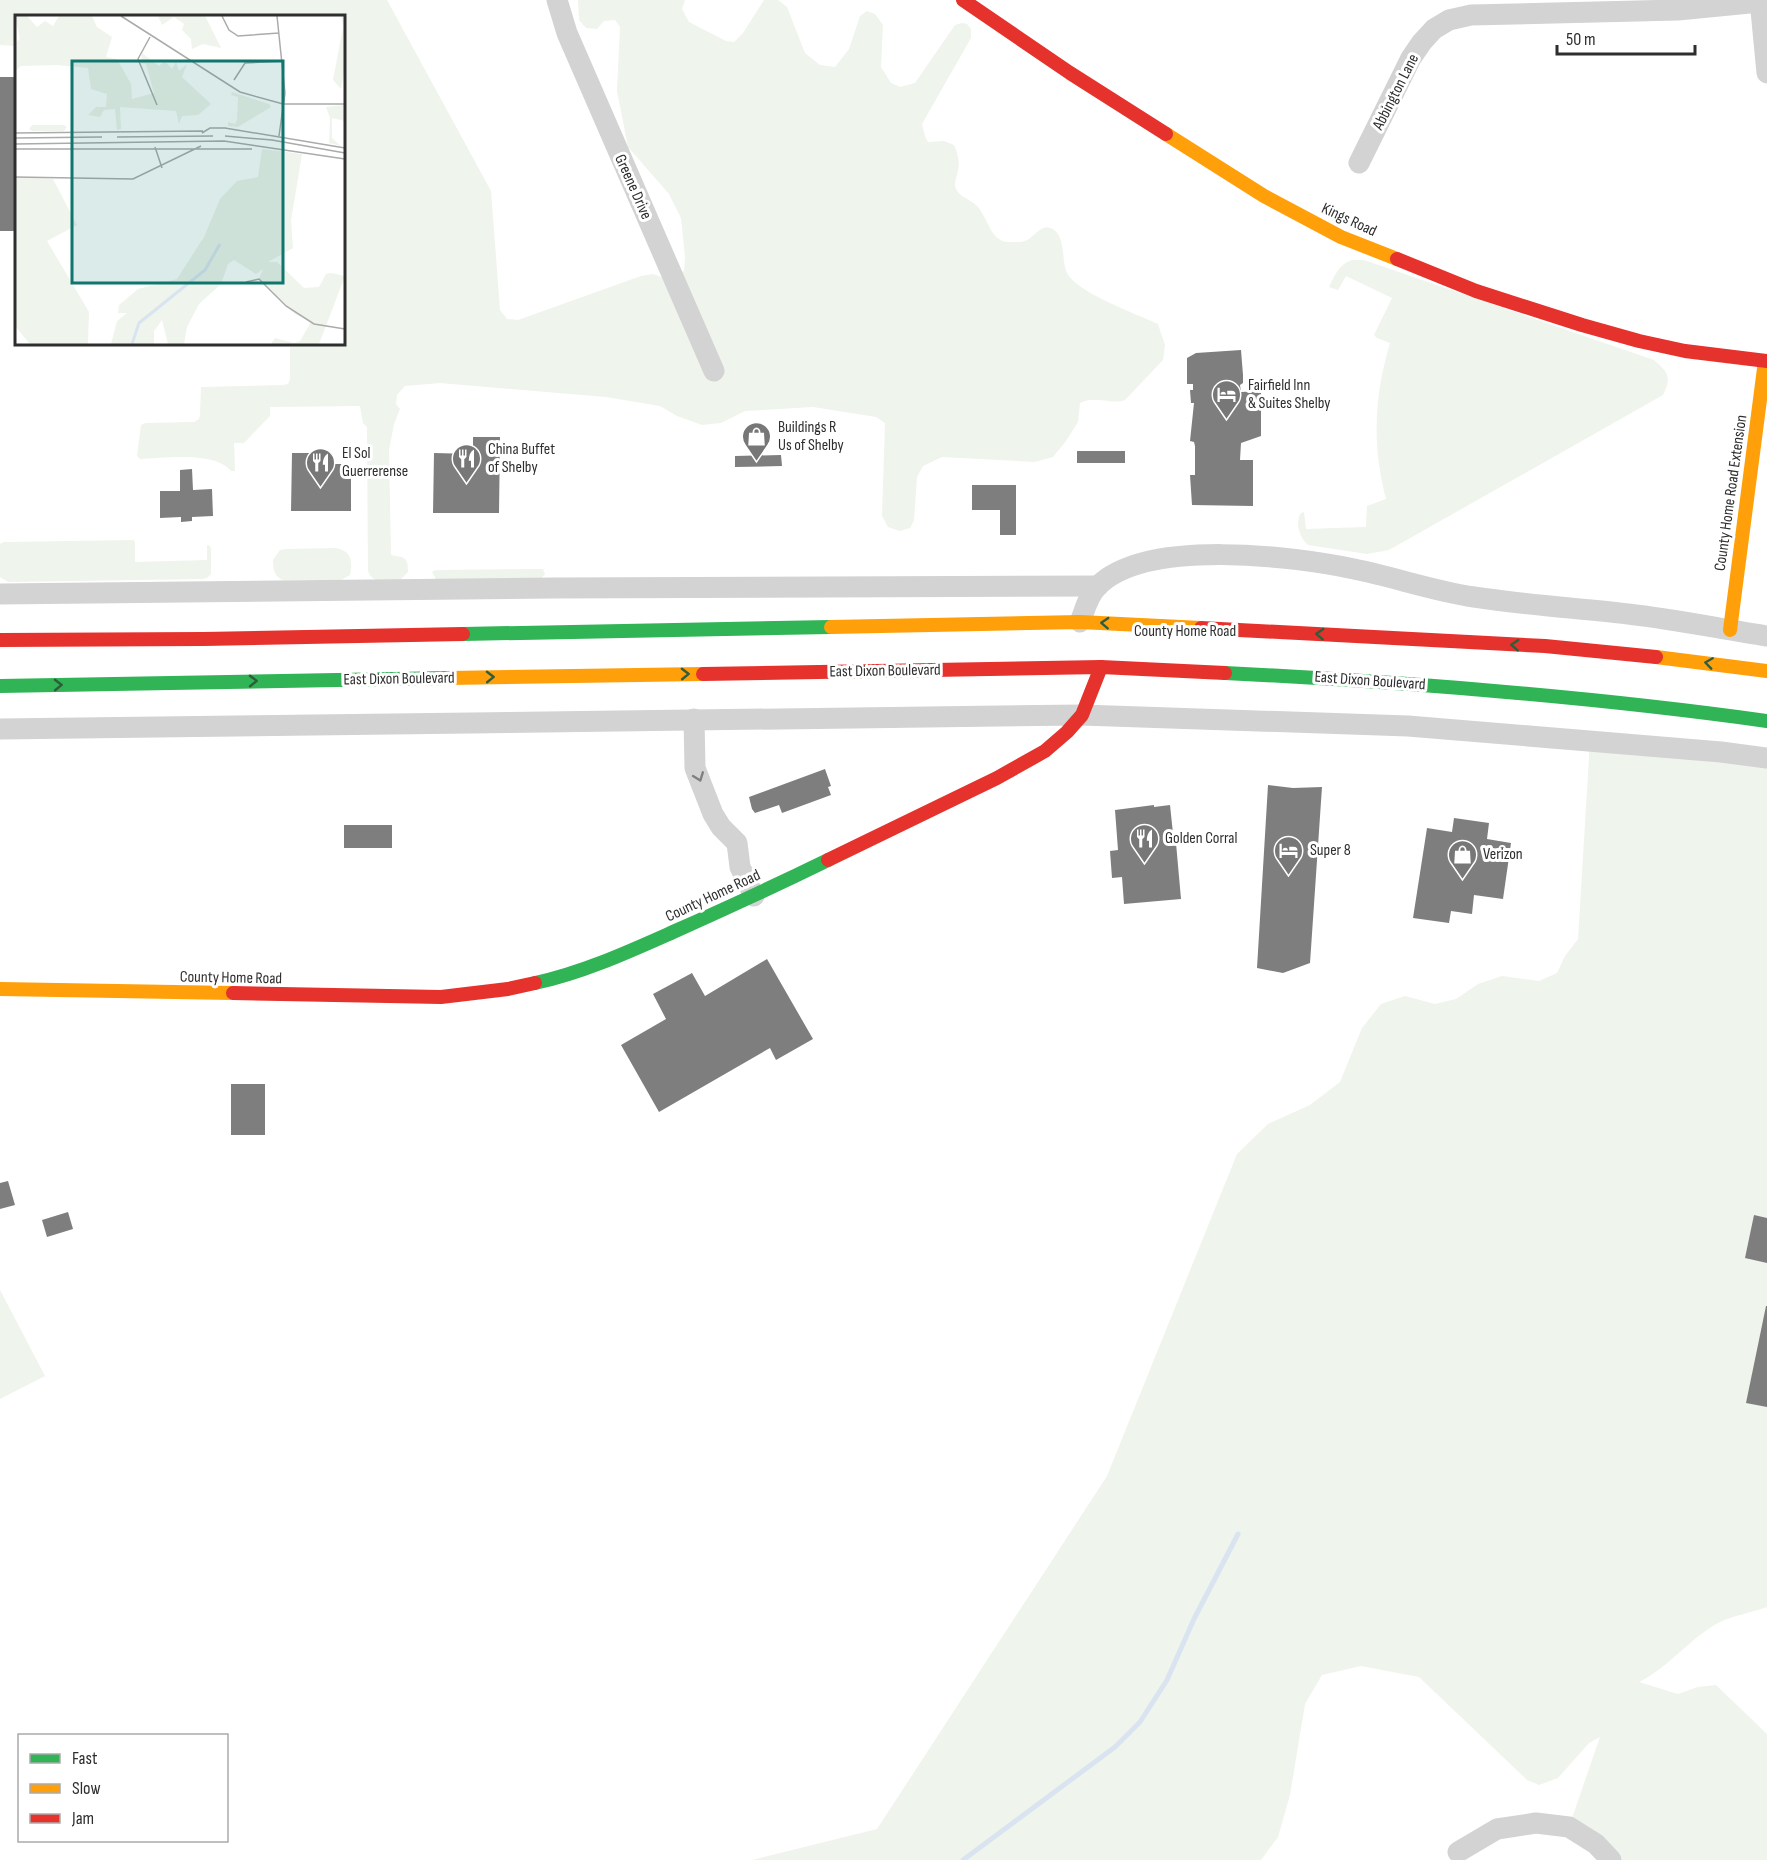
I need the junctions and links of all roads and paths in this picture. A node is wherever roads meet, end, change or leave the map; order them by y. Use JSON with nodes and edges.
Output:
{"nodes":[{"id":1,"x":557,"y":0,"type":"edge"},
{"id":2,"x":963,"y":0,"type":"edge"},
{"id":3,"x":1760,"y":1,"type":"edge"},
{"id":4,"x":1767,"y":73,"type":"edge"},
{"id":5,"x":1359,"y":163,"type":"dead end"},
{"id":6,"x":1766,"y":359,"type":"edge"},
{"id":7,"x":714,"y":372,"type":"dead end"},
{"id":8,"x":1098,"y":586,"type":"junction"},
{"id":9,"x":0,"y":594,"type":"edge"},
{"id":10,"x":1730,"y":630,"type":"junction"},
{"id":11,"x":1077,"y":631,"type":"junction"},
{"id":12,"x":1359,"y":636,"type":"junction"},
{"id":13,"x":1767,"y":636,"type":"edge"},
{"id":14,"x":0,"y":640,"type":"edge"},
{"id":15,"x":1311,"y":648,"type":"dead end"},
{"id":16,"x":1109,"y":654,"type":"dead end"},
{"id":17,"x":752,"y":660,"type":"dead end"},
{"id":18,"x":1101,"y":667,"type":"junction"},
{"id":19,"x":1767,"y":672,"type":"edge"},
{"id":20,"x":726,"y":674,"type":"junction"},
{"id":21,"x":0,"y":686,"type":"edge"},
{"id":22,"x":1082,"y":715,"type":"junction"},
{"id":23,"x":694,"y":719,"type":"junction"},
{"id":24,"x":1767,"y":721,"type":"edge"},
{"id":25,"x":0,"y":729,"type":"edge"},
{"id":26,"x":1767,"y":758,"type":"edge"},
{"id":27,"x":754,"y":896,"type":"junction"},
{"id":28,"x":0,"y":989,"type":"edge"},
{"id":29,"x":1458,"y":1852,"type":"dead end"},
{"id":30,"x":1611,"y":1860,"type":"edge"}],
"edges":[{"from":1,"to":7,"type":"street","name":"Greene Drive"},
{"from":2,"to":6,"type":"main road","name":"Kings Road"},
{"from":3,"to":4,"type":"street"},
{"from":3,"to":5,"type":"street","name":"Abbington Lane"},
{"from":6,"to":10,"type":"main road","name":"County Home Road Extension"},
{"from":8,"to":9,"type":"street"},
{"from":8,"to":10,"type":"street"},
{"from":8,"to":11,"type":"street"},
{"from":10,"to":13,"type":"street"},
{"from":12,"to":11,"type":"main road","one_way":true},
{"from":11,"to":14,"type":"main road"},
{"from":12,"to":15,"type":"main road"},
{"from":19,"to":12,"type":"main road","one_way":true},
{"from":16,"to":18,"type":"main road","name":"County Home Road"},
{"from":17,"to":20,"type":"main road"},
{"from":18,"to":20,"type":"main road","name":"East Dixon Boulevard"},
{"from":18,"to":22,"type":"main road","name":"County Home Road"},
{"from":18,"to":24,"type":"main road","name":"East Dixon Boulevard"},
{"from":21,"to":20,"type":"main road","name":"East Dixon Boulevard","one_way":true},
{"from":22,"to":23,"type":"street"},
{"from":22,"to":26,"type":"street"},
{"from":22,"to":27,"type":"main road","name":"County Home Road"},
{"from":23,"to":25,"type":"street"},
{"from":23,"to":27,"type":"street","one_way":true},
{"from":27,"to":28,"type":"main road","name":"County Home Road"},
{"from":29,"to":30,"type":"street"}]}
